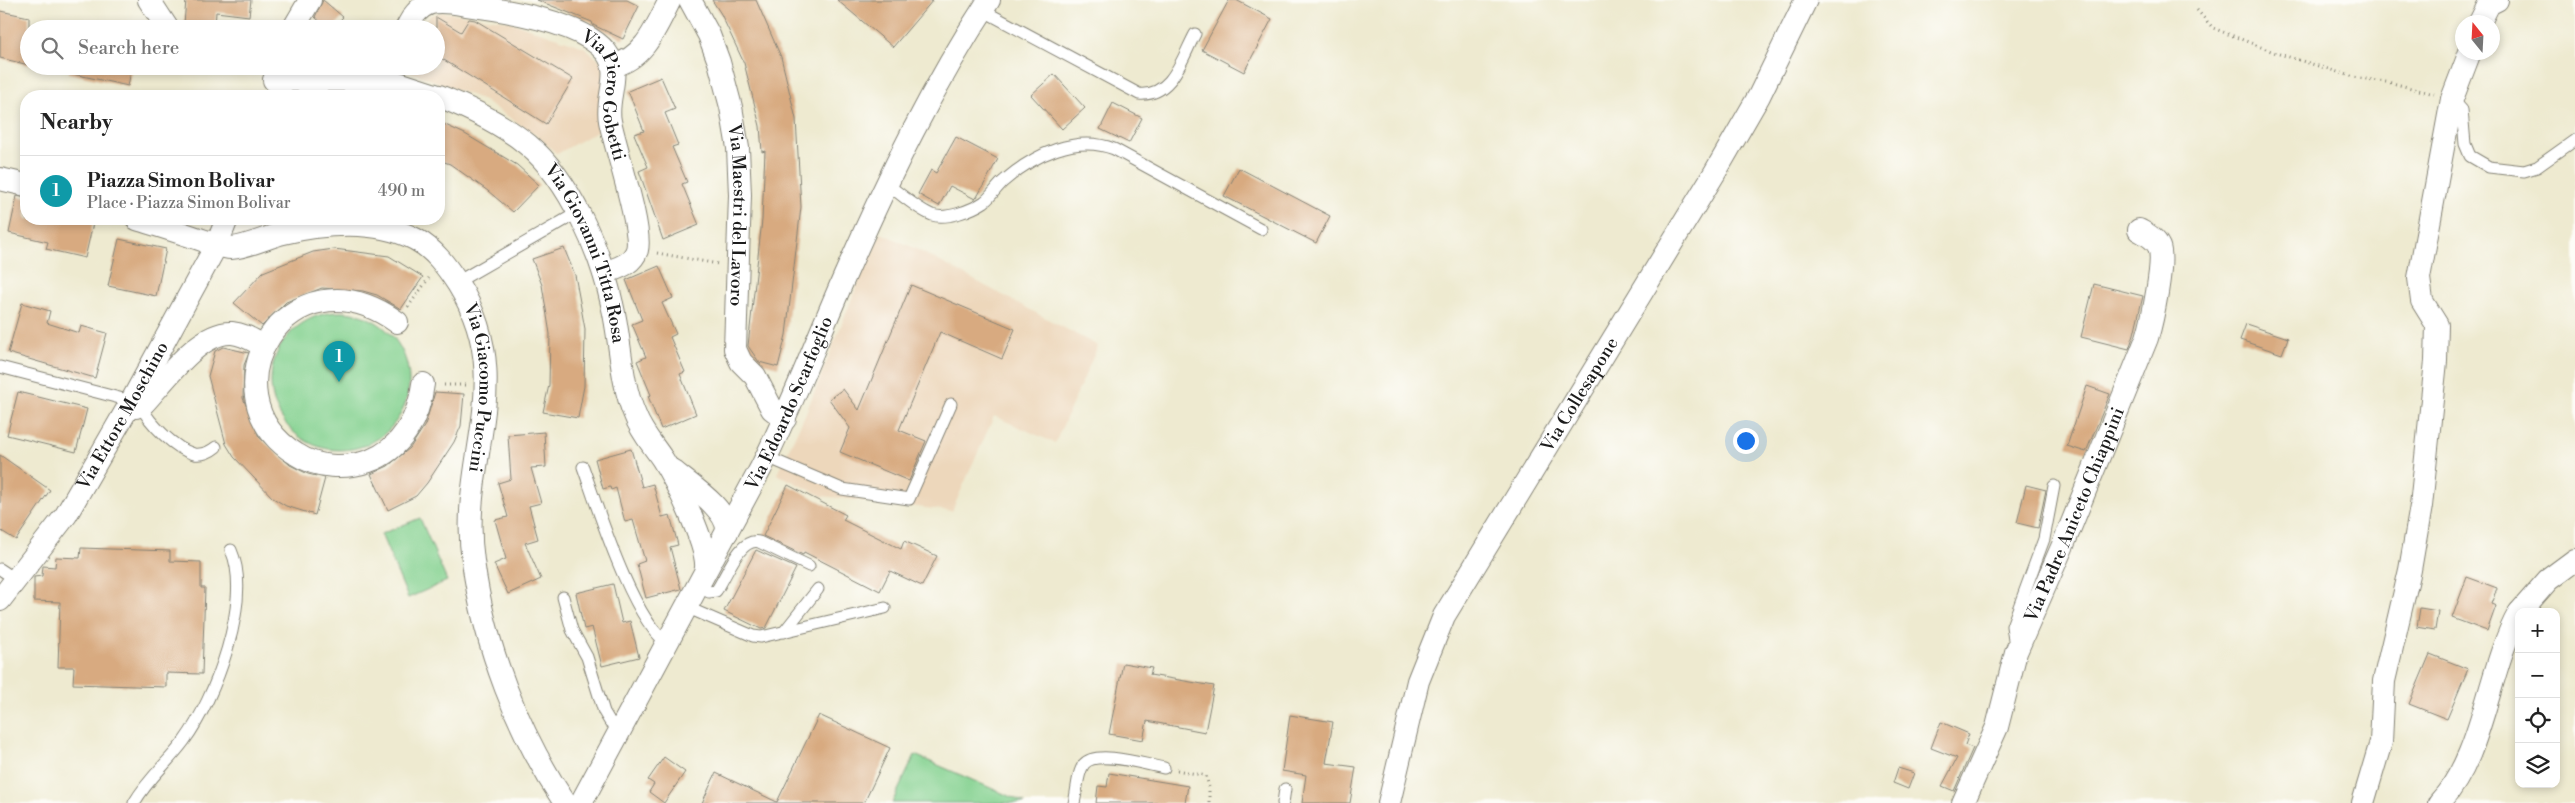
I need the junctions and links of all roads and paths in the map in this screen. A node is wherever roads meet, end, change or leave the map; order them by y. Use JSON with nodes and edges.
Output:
{"nodes":[{"id":1,"x":149,"y":0,"type":"edge"},
{"id":2,"x":310,"y":0,"type":"edge"},
{"id":3,"x":670,"y":0,"type":"edge"},
{"id":4,"x":690,"y":0,"type":"edge"},
{"id":5,"x":1806,"y":0,"type":"edge"},
{"id":6,"x":2497,"y":0,"type":"edge"},
{"id":7,"x":986,"y":5,"type":"edge"},
{"id":8,"x":2197,"y":10,"type":"dead end"},
{"id":9,"x":2484,"y":15,"type":"edge"},
{"id":10,"x":162,"y":20,"type":"edge"},
{"id":11,"x":298,"y":20,"type":"edge"},
{"id":12,"x":412,"y":20,"type":"edge"},
{"id":13,"x":1195,"y":34,"type":"dead end"},
{"id":14,"x":2467,"y":60,"type":"edge"},
{"id":15,"x":613,"y":66,"type":"junction"},
{"id":16,"x":394,"y":75,"type":"edge"},
{"id":17,"x":426,"y":90,"type":"edge"},
{"id":18,"x":445,"y":99,"type":"edge"},
{"id":19,"x":2452,"y":99,"type":"junction"},
{"id":20,"x":2575,"y":140,"type":"edge"},
{"id":21,"x":0,"y":179,"type":"edge"},
{"id":22,"x":20,"y":184,"type":"edge"},
{"id":23,"x":888,"y":185,"type":"junction"},
{"id":24,"x":577,"y":213,"type":"junction"},
{"id":25,"x":156,"y":225,"type":"edge"},
{"id":26,"x":224,"y":225,"type":"edge"},
{"id":27,"x":1262,"y":229,"type":"dead end"},
{"id":28,"x":2139,"y":230,"type":"dead end"},
{"id":29,"x":216,"y":244,"type":"junction"},
{"id":30,"x":637,"y":250,"type":"junction"},
{"id":31,"x":737,"y":268,"type":"junction"},
{"id":32,"x":604,"y":273,"type":"junction"},
{"id":33,"x":429,"y":278,"type":"dead end"},
{"id":34,"x":457,"y":282,"type":"junction"},
{"id":35,"x":397,"y":322,"type":"joint"},
{"id":36,"x":264,"y":346,"type":"junction"},
{"id":37,"x":0,"y":367,"type":"edge"},
{"id":38,"x":423,"y":384,"type":"joint"},
{"id":39,"x":487,"y":385,"type":"junction"},
{"id":40,"x":134,"y":403,"type":"junction"},
{"id":41,"x":951,"y":404,"type":"dead end"},
{"id":42,"x":785,"y":419,"type":"junction"},
{"id":43,"x":216,"y":447,"type":"dead end"},
{"id":44,"x":767,"y":457,"type":"junction"},
{"id":45,"x":664,"y":462,"type":"junction"},
{"id":46,"x":583,"y":467,"type":"dead end"},
{"id":47,"x":2054,"y":486,"type":"dead end"},
{"id":48,"x":713,"y":504,"type":"junction"},
{"id":49,"x":742,"y":507,"type":"junction"},
{"id":50,"x":693,"y":524,"type":"junction"},
{"id":51,"x":725,"y":537,"type":"junction"},
{"id":52,"x":231,"y":550,"type":"dead end"},
{"id":53,"x":2575,"y":560,"type":"edge"},
{"id":54,"x":809,"y":566,"type":"dead end"},
{"id":55,"x":8,"y":574,"type":"edge"},
{"id":56,"x":702,"y":577,"type":"junction"},
{"id":57,"x":818,"y":589,"type":"dead end"},
{"id":58,"x":563,"y":597,"type":"dead end"},
{"id":59,"x":0,"y":600,"type":"edge"},
{"id":60,"x":686,"y":607,"type":"junction"},
{"id":61,"x":885,"y":608,"type":"dead end"},
{"id":62,"x":2523,"y":608,"type":"edge"},
{"id":63,"x":2515,"y":621,"type":"edge"},
{"id":64,"x":784,"y":632,"type":"junction"},
{"id":65,"x":668,"y":643,"type":"junction"},
{"id":66,"x":2018,"y":646,"type":"junction"},
{"id":67,"x":622,"y":729,"type":"junction"},
{"id":68,"x":1164,"y":768,"type":"joint"},
{"id":69,"x":1285,"y":789,"type":"dead end"},
{"id":70,"x":134,"y":803,"type":"edge"},
{"id":71,"x":565,"y":803,"type":"edge"},
{"id":72,"x":581,"y":803,"type":"edge"},
{"id":73,"x":1074,"y":803,"type":"edge"},
{"id":74,"x":1209,"y":803,"type":"edge"},
{"id":75,"x":1283,"y":803,"type":"edge"},
{"id":76,"x":1389,"y":803,"type":"edge"},
{"id":77,"x":1963,"y":803,"type":"edge"},
{"id":78,"x":2363,"y":803,"type":"edge"},
{"id":79,"x":2439,"y":803,"type":"edge"}],
"edges":[{"from":1,"to":10,"type":"street"},
{"from":2,"to":11,"type":"street"},
{"from":3,"to":15,"type":"street"},
{"from":4,"to":31,"type":"street","name":"Via Maestri del Lavoro"},
{"from":5,"to":76,"type":"street","name":"Via Collesapone"},
{"from":6,"to":9,"type":"street"},
{"from":7,"to":13,"type":"lane"},
{"from":7,"to":23,"type":"street","name":"Via Edoardo Scarfoglio"},
{"from":8,"to":19,"type":"path"},
{"from":12,"to":15,"type":"street","name":"Via Piero Gobetti"},
{"from":14,"to":19,"type":"street"},
{"from":15,"to":30,"type":"street","name":"Via Piero Gobetti"},
{"from":16,"to":17,"type":"street","name":"Via Giovanni Titta Rosa"},
{"from":18,"to":24,"type":"street","name":"Via Giovanni Titta Rosa"},
{"from":19,"to":20,"type":"lane"},
{"from":19,"to":78,"type":"street"},
{"from":21,"to":22,"type":"street"},
{"from":23,"to":27,"type":"lane"},
{"from":23,"to":42,"type":"street","name":"Via Edoardo Scarfoglio"},
{"from":24,"to":32,"type":"street","name":"Via Giovanni Titta Rosa"},
{"from":24,"to":34,"type":"lane"},
{"from":25,"to":29,"type":"street","name":"Via Giacomo Puccini"},
{"from":26,"to":29,"type":"street","name":"Via Ettore Moschino"},
{"from":28,"to":66,"type":"street","name":"Via Padre Aniceto Chiappini"},
{"from":29,"to":34,"type":"street","name":"Via Giacomo Puccini"},
{"from":29,"to":40,"type":"street","name":"Via Ettore Moschino"},
{"from":30,"to":31,"type":"path"},
{"from":30,"to":32,"type":"street"},
{"from":31,"to":42,"type":"street","name":"Via Maestri del Lavoro"},
{"from":32,"to":45,"type":"street","name":"Via Giovanni Titta Rosa"},
{"from":33,"to":35,"type":"path"},
{"from":34,"to":39,"type":"street","name":"Via Giacomo Puccini"},
{"from":35,"to":36,"type":"street"},
{"from":36,"to":38,"type":"street"},
{"from":36,"to":40,"type":"street"},
{"from":37,"to":40,"type":"lane"},
{"from":38,"to":39,"type":"path"},
{"from":39,"to":71,"type":"street","name":"Via Giacomo Puccini"},
{"from":40,"to":43,"type":"lane"},
{"from":40,"to":55,"type":"street","name":"Via Ettore Moschino"},
{"from":41,"to":44,"type":"lane"},
{"from":42,"to":44,"type":"street","name":"Via Edoardo Scarfoglio"},
{"from":44,"to":49,"type":"street","name":"Via Edoardo Scarfoglio"},
{"from":45,"to":48,"type":"street","name":"Via Giovanni Titta Rosa"},
{"from":45,"to":50,"type":"street","name":"Via Giovanni Titta Rosa"},
{"from":46,"to":65,"type":"lane"},
{"from":47,"to":66,"type":"lane"},
{"from":48,"to":49,"type":"street"},
{"from":48,"to":51,"type":"street","name":"Via Giovanni Titta Rosa"},
{"from":49,"to":51,"type":"street","name":"Via Edoardo Scarfoglio"},
{"from":50,"to":51,"type":"street","name":"Via Giovanni Titta Rosa"},
{"from":50,"to":56,"type":"street","name":"Via Giovanni Titta Rosa"},
{"from":51,"to":56,"type":"street","name":"Via Edoardo Scarfoglio"},
{"from":52,"to":70,"type":"lane"},
{"from":53,"to":62,"type":"street"},
{"from":54,"to":56,"type":"lane"},
{"from":55,"to":59,"type":"street","name":"Via Ettore Moschino"},
{"from":56,"to":60,"type":"street","name":"Via Edoardo Scarfoglio"},
{"from":57,"to":64,"type":"lane"},
{"from":58,"to":67,"type":"lane"},
{"from":60,"to":64,"type":"lane"},
{"from":60,"to":65,"type":"street","name":"Via Edoardo Scarfoglio"},
{"from":61,"to":64,"type":"lane"},
{"from":63,"to":79,"type":"street"},
{"from":65,"to":67,"type":"street","name":"Via Edoardo Scarfoglio"},
{"from":66,"to":77,"type":"street","name":"Via Padre Aniceto Chiappini"},
{"from":67,"to":72,"type":"street","name":"Via Edoardo Scarfoglio"},
{"from":68,"to":73,"type":"lane"},
{"from":68,"to":74,"type":"path"},
{"from":69,"to":75,"type":"lane"}]}
